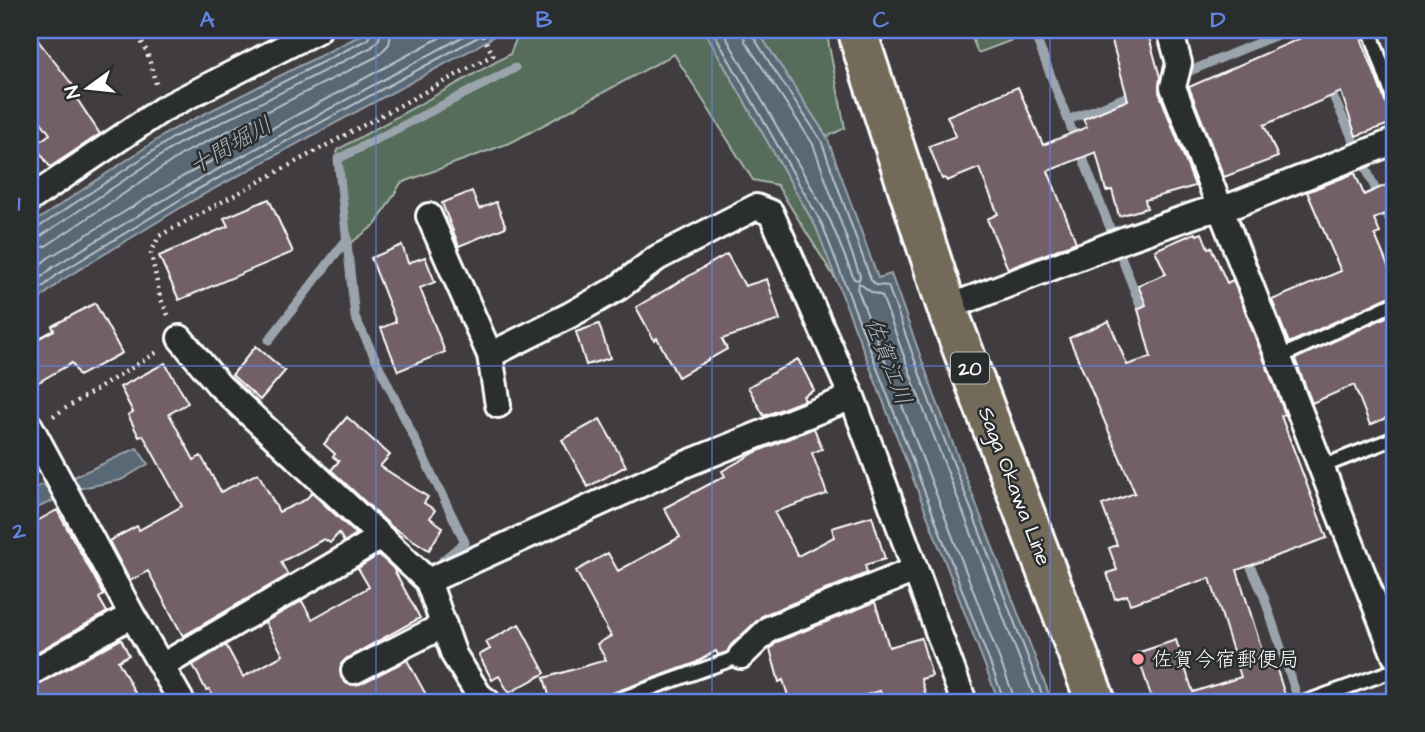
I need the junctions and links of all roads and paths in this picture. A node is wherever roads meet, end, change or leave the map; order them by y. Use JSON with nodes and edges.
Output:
{"nodes":[{"id":1,"x":135,"y":30,"type":"edge"},
{"id":2,"x":318,"y":30,"type":"edge"},
{"id":3,"x":480,"y":30,"type":"edge"},
{"id":4,"x":858,"y":30,"type":"edge"},
{"id":5,"x":1170,"y":30,"type":"edge"},
{"id":6,"x":1370,"y":30,"type":"edge"},
{"id":7,"x":1395,"y":103,"type":"edge"},
{"id":8,"x":163,"y":109,"type":"junction"},
{"id":9,"x":1395,"y":141,"type":"edge"},
{"id":10,"x":30,"y":199,"type":"edge"},
{"id":11,"x":1222,"y":208,"type":"junction"},
{"id":12,"x":429,"y":216,"type":"dead end"},
{"id":13,"x":1395,"y":303,"type":"edge"},
{"id":14,"x":947,"y":308,"type":"junction"},
{"id":15,"x":180,"y":338,"type":"junction"},
{"id":16,"x":490,"y":355,"type":"junction"},
{"id":17,"x":1280,"y":357,"type":"junction"},
{"id":18,"x":852,"y":397,"type":"junction"},
{"id":19,"x":498,"y":405,"type":"dead end"},
{"id":20,"x":31,"y":428,"type":"edge"},
{"id":21,"x":1395,"y":438,"type":"edge"},
{"id":22,"x":1321,"y":467,"type":"junction"},
{"id":23,"x":381,"y":537,"type":"junction"},
{"id":24,"x":915,"y":569,"type":"junction"},
{"id":25,"x":428,"y":581,"type":"junction"},
{"id":26,"x":132,"y":615,"type":"junction"},
{"id":27,"x":444,"y":625,"type":"junction"},
{"id":28,"x":741,"y":656,"type":"joint"},
{"id":29,"x":1395,"y":656,"type":"edge"},
{"id":30,"x":162,"y":666,"type":"junction"},
{"id":31,"x":1395,"y":670,"type":"edge"},
{"id":32,"x":354,"y":671,"type":"dead end"},
{"id":33,"x":30,"y":673,"type":"edge"},
{"id":34,"x":1310,"y":701,"type":"edge"},
{"id":35,"x":182,"y":702,"type":"edge"},
{"id":36,"x":488,"y":702,"type":"edge"},
{"id":37,"x":612,"y":702,"type":"edge"},
{"id":38,"x":964,"y":702,"type":"edge"},
{"id":39,"x":1096,"y":702,"type":"edge"}],
"edges":[{"from":1,"to":8,"type":"path"},
{"from":2,"to":8,"type":"street"},
{"from":3,"to":15,"type":"path"},
{"from":4,"to":14,"type":"main road","name":"Saga Okawa Line","number":"20"},
{"from":5,"to":11,"type":"street"},
{"from":6,"to":7,"type":"lane"},
{"from":8,"to":10,"type":"street"},
{"from":9,"to":11,"type":"street"},
{"from":11,"to":14,"type":"street"},
{"from":11,"to":17,"type":"street"},
{"from":12,"to":16,"type":"street"},
{"from":13,"to":17,"type":"lane"},
{"from":14,"to":39,"type":"main road","name":"Saga Okawa Line","number":"20"},
{"from":15,"to":20,"type":"path"},
{"from":15,"to":23,"type":"street"},
{"from":16,"to":18,"type":"street"},
{"from":16,"to":19,"type":"street"},
{"from":17,"to":22,"type":"street"},
{"from":18,"to":24,"type":"street"},
{"from":18,"to":25,"type":"street"},
{"from":20,"to":26,"type":"street"},
{"from":21,"to":22,"type":"lane"},
{"from":22,"to":29,"type":"street"},
{"from":23,"to":25,"type":"street"},
{"from":23,"to":30,"type":"street"},
{"from":24,"to":28,"type":"street"},
{"from":24,"to":38,"type":"street"},
{"from":25,"to":27,"type":"street"},
{"from":26,"to":30,"type":"street"},
{"from":26,"to":33,"type":"street"},
{"from":27,"to":32,"type":"street"},
{"from":27,"to":36,"type":"street"},
{"from":28,"to":37,"type":"lane"},
{"from":30,"to":35,"type":"street"},
{"from":31,"to":34,"type":"lane"}]}
